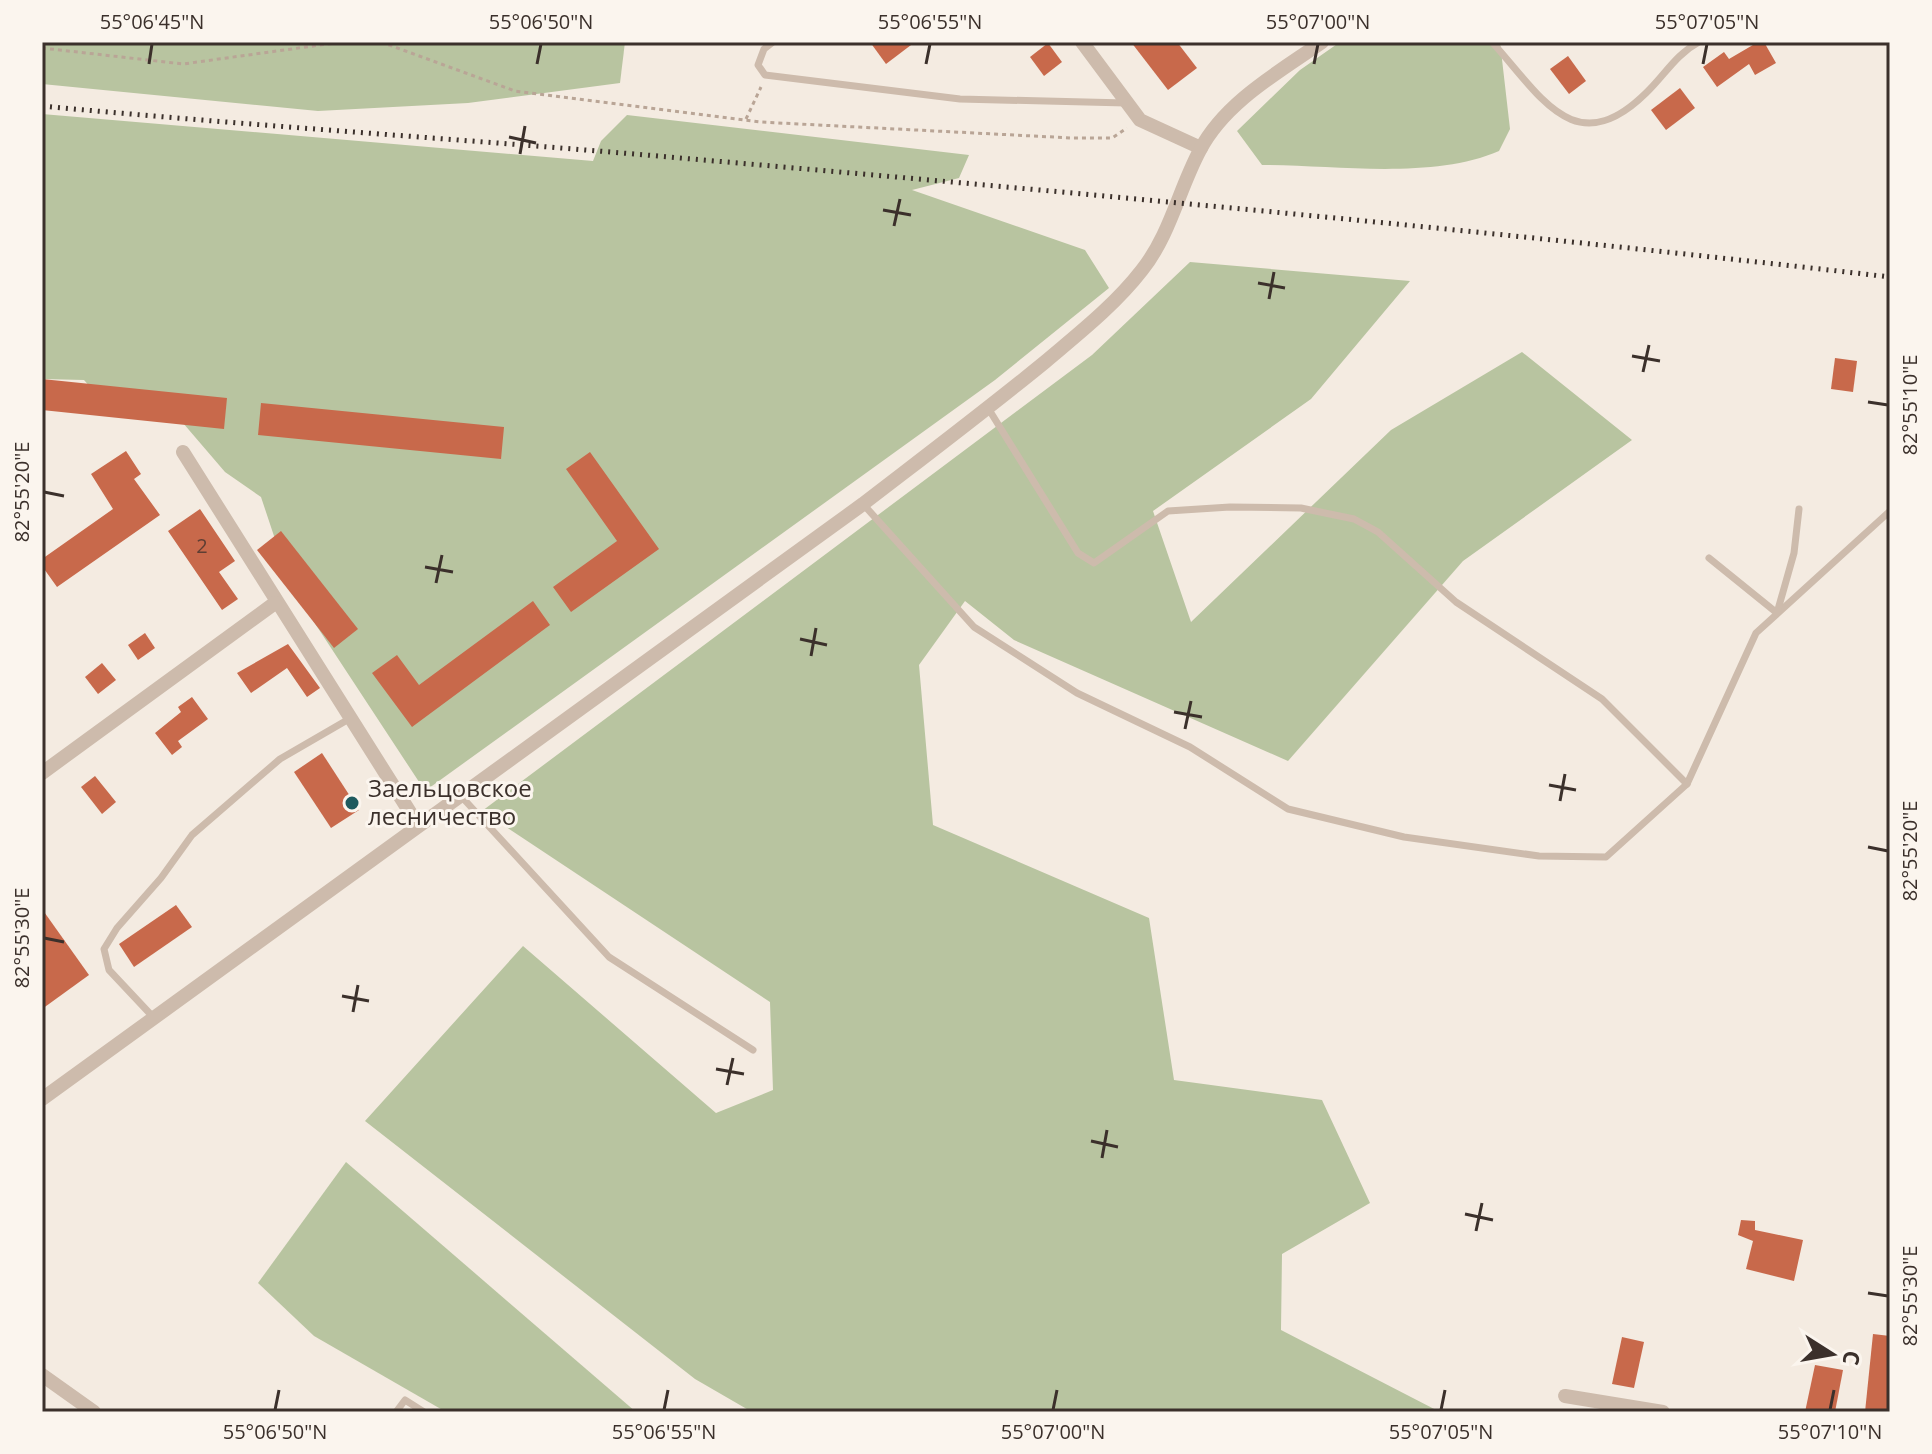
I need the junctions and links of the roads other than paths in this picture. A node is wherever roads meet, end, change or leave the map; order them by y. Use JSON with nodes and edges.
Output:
{"nodes":[{"id":1,"x":773,"y":42,"type":"edge"},
{"id":2,"x":1082,"y":42,"type":"edge"},
{"id":3,"x":1322,"y":42,"type":"edge"},
{"id":4,"x":1492,"y":42,"type":"edge"},
{"id":5,"x":1699,"y":42,"type":"edge"},
{"id":6,"x":1126,"y":103,"type":"junction"},
{"id":7,"x":1201,"y":148,"type":"junction"},
{"id":8,"x":988,"y":408,"type":"junction"},
{"id":9,"x":183,"y":452,"type":"dead end"},
{"id":10,"x":863,"y":504,"type":"junction"},
{"id":11,"x":1799,"y":509,"type":"dead end"},
{"id":12,"x":1890,"y":511,"type":"edge"},
{"id":13,"x":1709,"y":558,"type":"dead end"},
{"id":14,"x":275,"y":603,"type":"junction"},
{"id":15,"x":1777,"y":613,"type":"junction"},
{"id":16,"x":349,"y":719,"type":"junction"},
{"id":17,"x":42,"y":773,"type":"edge"},
{"id":18,"x":1687,"y":784,"type":"junction"},
{"id":19,"x":460,"y":795,"type":"junction"},
{"id":20,"x":418,"y":825,"type":"junction"},
{"id":21,"x":154,"y":1018,"type":"junction"},
{"id":22,"x":753,"y":1050,"type":"dead end"},
{"id":23,"x":42,"y":1099,"type":"edge"},
{"id":24,"x":42,"y":1375,"type":"edge"},
{"id":25,"x":1565,"y":1396,"type":"dead end"},
{"id":26,"x":94,"y":1412,"type":"edge"},
{"id":27,"x":396,"y":1412,"type":"edge"},
{"id":28,"x":424,"y":1412,"type":"edge"},
{"id":29,"x":1663,"y":1412,"type":"edge"}],
"edges":[{"from":1,"to":6,"type":"lane"},
{"from":2,"to":6,"type":"street"},
{"from":3,"to":7,"type":"street"},
{"from":4,"to":5,"type":"lane"},
{"from":6,"to":7,"type":"street"},
{"from":7,"to":8,"type":"street"},
{"from":8,"to":10,"type":"street"},
{"from":8,"to":18,"type":"lane"},
{"from":9,"to":14,"type":"street"},
{"from":10,"to":18,"type":"lane"},
{"from":10,"to":19,"type":"street"},
{"from":11,"to":15,"type":"lane"},
{"from":12,"to":15,"type":"lane"},
{"from":13,"to":15,"type":"lane"},
{"from":14,"to":16,"type":"street"},
{"from":14,"to":17,"type":"street"},
{"from":15,"to":18,"type":"lane"},
{"from":16,"to":20,"type":"street"},
{"from":16,"to":21,"type":"lane"},
{"from":19,"to":20,"type":"street"},
{"from":19,"to":22,"type":"lane"},
{"from":20,"to":21,"type":"street"},
{"from":21,"to":23,"type":"street"},
{"from":24,"to":26,"type":"street"},
{"from":25,"to":29,"type":"street"},
{"from":27,"to":28,"type":"lane"}]}
